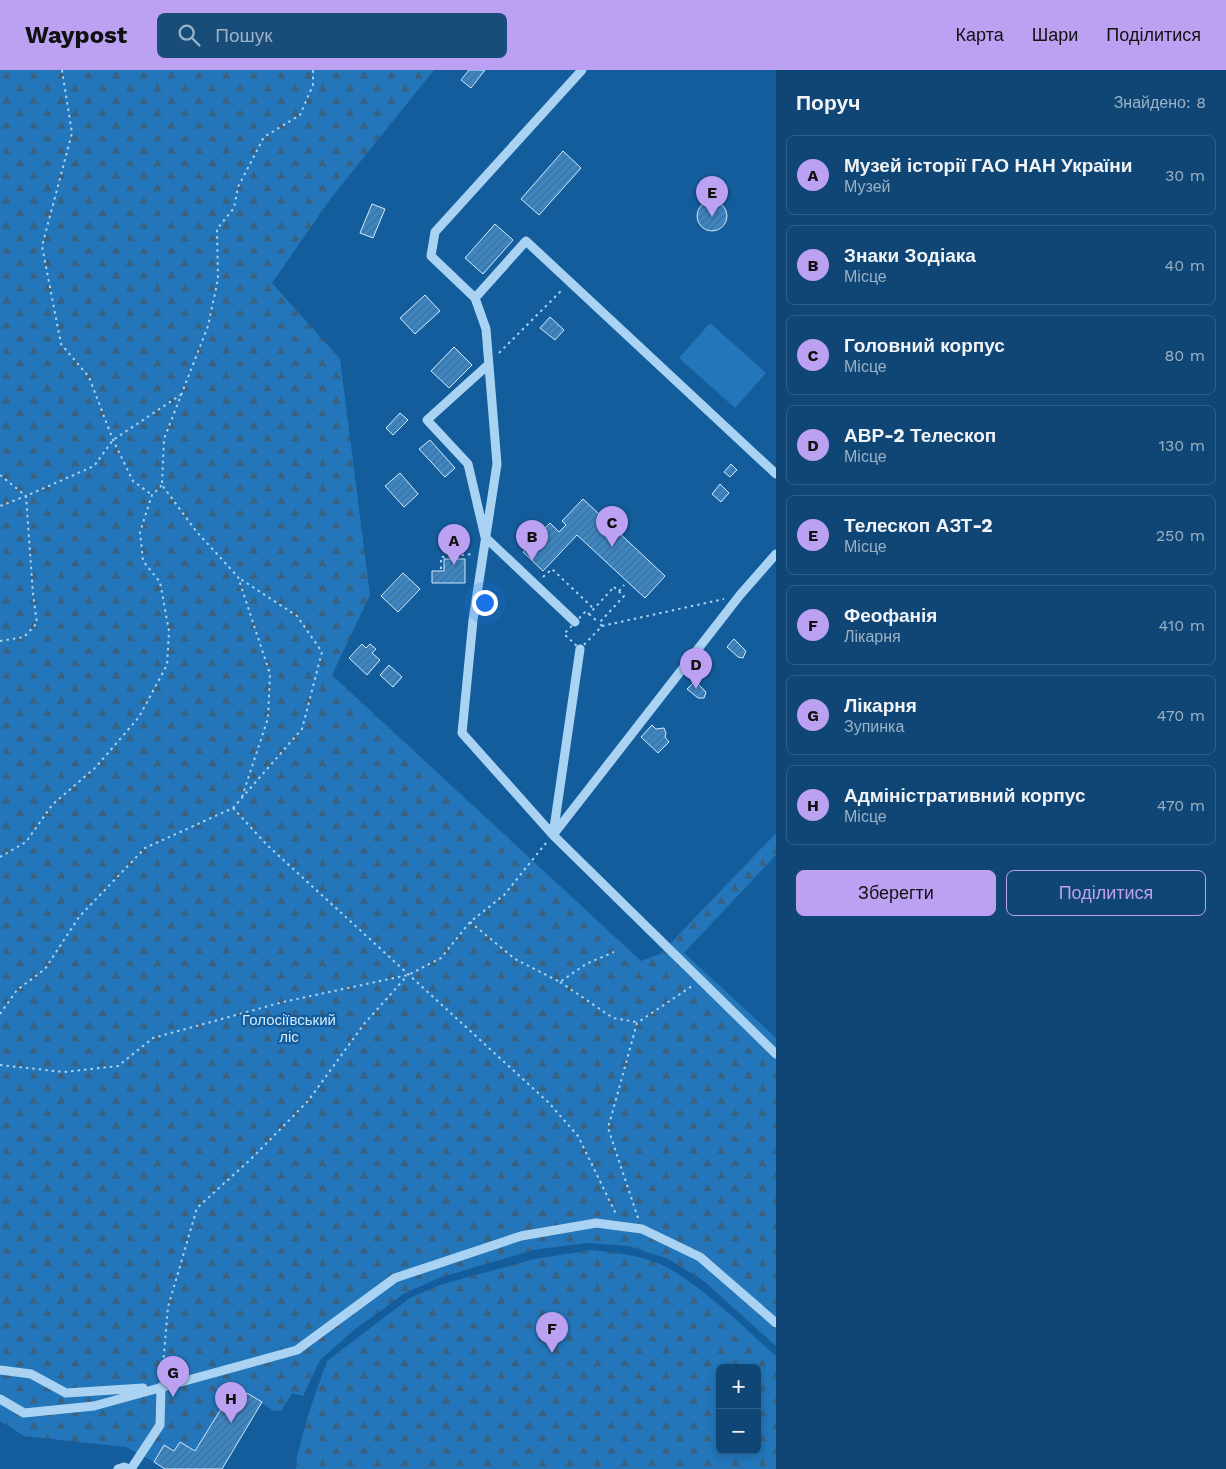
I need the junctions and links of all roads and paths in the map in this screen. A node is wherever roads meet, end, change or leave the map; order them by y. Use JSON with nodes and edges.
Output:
{"nodes":[{"id":1,"x":62,"y":70,"type":"edge"},
{"id":2,"x":313,"y":70,"type":"edge"},
{"id":3,"x":582,"y":70,"type":"edge"},
{"id":4,"x":570,"y":282,"type":"junction"},
{"id":5,"x":475,"y":298,"type":"junction"},
{"id":6,"x":489,"y":364,"type":"junction"},
{"id":7,"x":182,"y":394,"type":"junction"},
{"id":8,"x":113,"y":440,"type":"junction"},
{"id":9,"x":776,"y":474,"type":"edge"},
{"id":10,"x":0,"y":475,"type":"edge"},
{"id":11,"x":162,"y":484,"type":"junction"},
{"id":12,"x":152,"y":495,"type":"junction"},
{"id":13,"x":26,"y":496,"type":"junction"},
{"id":14,"x":0,"y":506,"type":"edge"},
{"id":15,"x":485,"y":537,"type":"junction"},
{"id":16,"x":482,"y":553,"type":"junction"},
{"id":17,"x":776,"y":554,"type":"edge"},
{"id":18,"x":552,"y":568,"type":"dead end"},
{"id":19,"x":441,"y":569,"type":"dead end"},
{"id":20,"x":238,"y":577,"type":"junction"},
{"id":21,"x":624,"y":585,"type":"dead end"},
{"id":22,"x":619,"y":591,"type":"junction"},
{"id":23,"x":740,"y":595,"type":"junction"},
{"id":24,"x":594,"y":609,"type":"junction"},
{"id":25,"x":589,"y":614,"type":"junction"},
{"id":26,"x":575,"y":622,"type":"junction"},
{"id":27,"x":599,"y":623,"type":"junction"},
{"id":28,"x":602,"y":626,"type":"junction"},
{"id":29,"x":0,"y":641,"type":"edge"},
{"id":30,"x":580,"y":650,"type":"junction"},
{"id":31,"x":242,"y":797,"type":"junction"},
{"id":32,"x":234,"y":808,"type":"junction"},
{"id":33,"x":552,"y":835,"type":"junction"},
{"id":34,"x":0,"y":857,"type":"edge"},
{"id":35,"x":470,"y":922,"type":"junction"},
{"id":36,"x":614,"y":952,"type":"dead end"},
{"id":37,"x":408,"y":975,"type":"junction"},
{"id":38,"x":701,"y":981,"type":"junction"},
{"id":39,"x":560,"y":982,"type":"junction"},
{"id":40,"x":0,"y":1014,"type":"edge"},
{"id":41,"x":637,"y":1023,"type":"junction"},
{"id":42,"x":776,"y":1054,"type":"edge"},
{"id":43,"x":0,"y":1065,"type":"edge"},
{"id":44,"x":621,"y":1225,"type":"junction"},
{"id":45,"x":642,"y":1229,"type":"junction"},
{"id":46,"x":776,"y":1323,"type":"edge"},
{"id":47,"x":0,"y":1370,"type":"edge"},
{"id":48,"x":161,"y":1387,"type":"junction"},
{"id":49,"x":0,"y":1399,"type":"edge"},
{"id":50,"x":118,"y":1469,"type":"edge"},
{"id":51,"x":130,"y":1469,"type":"edge"}],
"edges":[{"from":1,"to":8,"type":"path"},
{"from":2,"to":7,"type":"path"},
{"from":3,"to":5,"type":"lane"},
{"from":4,"to":5,"type":"lane"},
{"from":4,"to":6,"type":"path"},
{"from":4,"to":9,"type":"lane"},
{"from":5,"to":6,"type":"lane"},
{"from":6,"to":15,"type":"lane"},
{"from":6,"to":15,"type":"lane"},
{"from":7,"to":8,"type":"path"},
{"from":7,"to":11,"type":"path"},
{"from":8,"to":12,"type":"path"},
{"from":8,"to":13,"type":"path"},
{"from":10,"to":13,"type":"path"},
{"from":11,"to":12,"type":"path"},
{"from":11,"to":20,"type":"path"},
{"from":12,"to":34,"type":"path"},
{"from":13,"to":14,"type":"path"},
{"from":13,"to":29,"type":"path"},
{"from":15,"to":16,"type":"lane"},
{"from":15,"to":26,"type":"lane"},
{"from":16,"to":19,"type":"path"},
{"from":16,"to":33,"type":"lane"},
{"from":17,"to":23,"type":"lane"},
{"from":18,"to":24,"type":"path"},
{"from":20,"to":31,"type":"path"},
{"from":20,"to":31,"type":"path"},
{"from":21,"to":22,"type":"path"},
{"from":22,"to":24,"type":"path"},
{"from":22,"to":27,"type":"path"},
{"from":23,"to":28,"type":"path"},
{"from":23,"to":33,"type":"lane"},
{"from":24,"to":25,"type":"path"},
{"from":25,"to":26,"type":"path"},
{"from":25,"to":27,"type":"path"},
{"from":26,"to":30,"type":"path"},
{"from":27,"to":28,"type":"path"},
{"from":28,"to":30,"type":"path"},
{"from":30,"to":33,"type":"lane"},
{"from":31,"to":32,"type":"path"},
{"from":32,"to":37,"type":"path"},
{"from":32,"to":40,"type":"path"},
{"from":33,"to":35,"type":"path"},
{"from":33,"to":38,"type":"lane"},
{"from":35,"to":37,"type":"path"},
{"from":35,"to":39,"type":"path"},
{"from":36,"to":39,"type":"path"},
{"from":37,"to":43,"type":"path"},
{"from":37,"to":44,"type":"path"},
{"from":37,"to":48,"type":"path"},
{"from":38,"to":41,"type":"path"},
{"from":38,"to":42,"type":"lane"},
{"from":39,"to":41,"type":"path"},
{"from":41,"to":45,"type":"path"},
{"from":44,"to":45,"type":"lane"},
{"from":44,"to":48,"type":"lane"},
{"from":45,"to":46,"type":"lane"},
{"from":47,"to":48,"type":"lane"},
{"from":48,"to":49,"type":"lane"},
{"from":48,"to":51,"type":"lane"},
{"from":50,"to":51,"type":"lane"}]}
